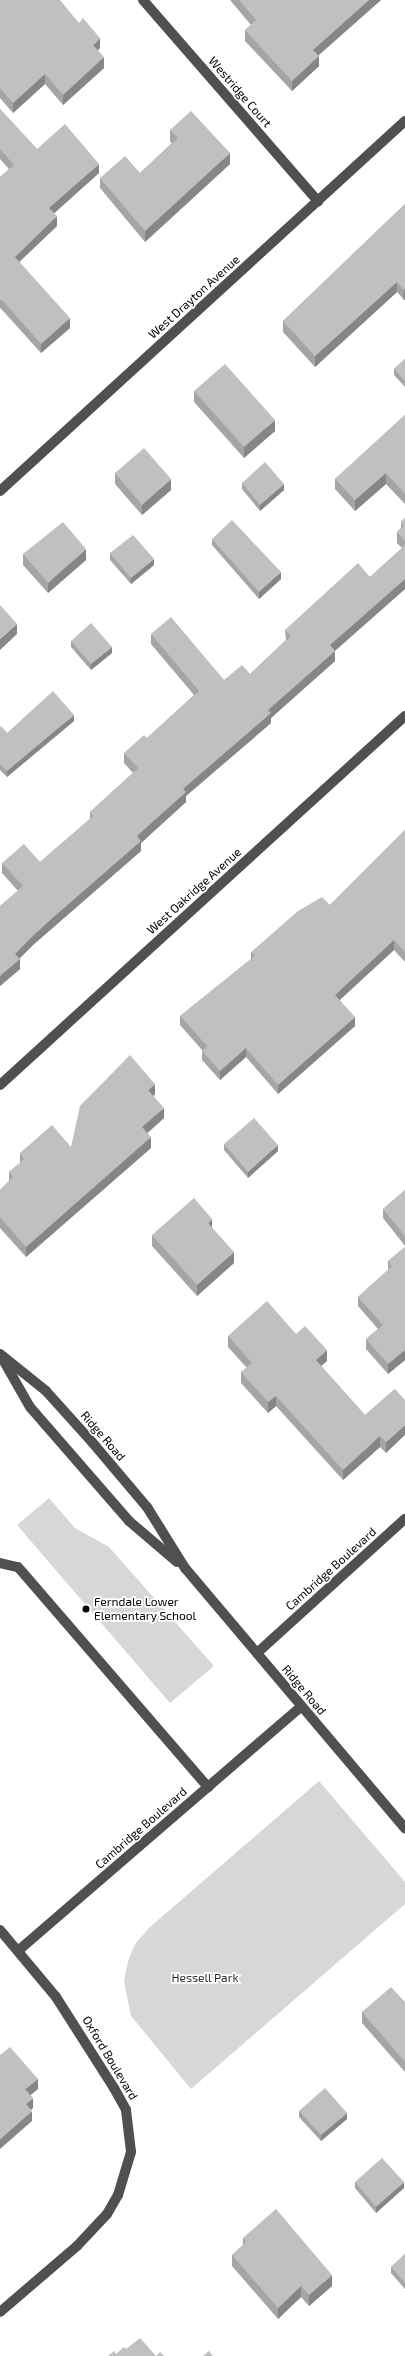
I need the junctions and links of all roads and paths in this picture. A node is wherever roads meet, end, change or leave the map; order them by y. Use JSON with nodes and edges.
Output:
{"nodes":[{"id":1,"x":143,"y":0,"type":"edge"},
{"id":2,"x":405,"y":121,"type":"edge"},
{"id":3,"x":318,"y":201,"type":"junction"},
{"id":4,"x":0,"y":491,"type":"edge"},
{"id":5,"x":405,"y":716,"type":"edge"},
{"id":6,"x":0,"y":1085,"type":"edge"},
{"id":7,"x":0,"y":1354,"type":"edge"},
{"id":8,"x":405,"y":1519,"type":"edge"},
{"id":9,"x":0,"y":1563,"type":"edge"},
{"id":10,"x":184,"y":1568,"type":"junction"},
{"id":11,"x":257,"y":1653,"type":"junction"},
{"id":12,"x":301,"y":1707,"type":"junction"},
{"id":13,"x":208,"y":1787,"type":"junction"},
{"id":14,"x":405,"y":1828,"type":"edge"},
{"id":15,"x":0,"y":1930,"type":"edge"},
{"id":16,"x":19,"y":1950,"type":"junction"},
{"id":17,"x":0,"y":2312,"type":"edge"}],
"edges":[{"from":1,"to":3,"type":"street","name":"Westridge Court"},
{"from":2,"to":3,"type":"street","name":"West Drayton Avenue"},
{"from":3,"to":4,"type":"street","name":"West Drayton Avenue"},
{"from":5,"to":6,"type":"street","name":"West Oakridge Avenue"},
{"from":7,"to":10,"type":"street","name":"Ridge Road"},
{"from":7,"to":10,"type":"street","name":"Ridge Road"},
{"from":8,"to":11,"type":"street","name":"Cambridge Boulevard"},
{"from":9,"to":13,"type":"street"},
{"from":10,"to":11,"type":"street","name":"Ridge Road"},
{"from":11,"to":12,"type":"street","name":"Ridge Road"},
{"from":12,"to":13,"type":"street","name":"Cambridge Boulevard"},
{"from":12,"to":14,"type":"street","name":"Ridge Road"},
{"from":13,"to":16,"type":"street","name":"Cambridge Boulevard"},
{"from":15,"to":16,"type":"street"},
{"from":16,"to":17,"type":"street","name":"Oxford Boulevard"}]}
